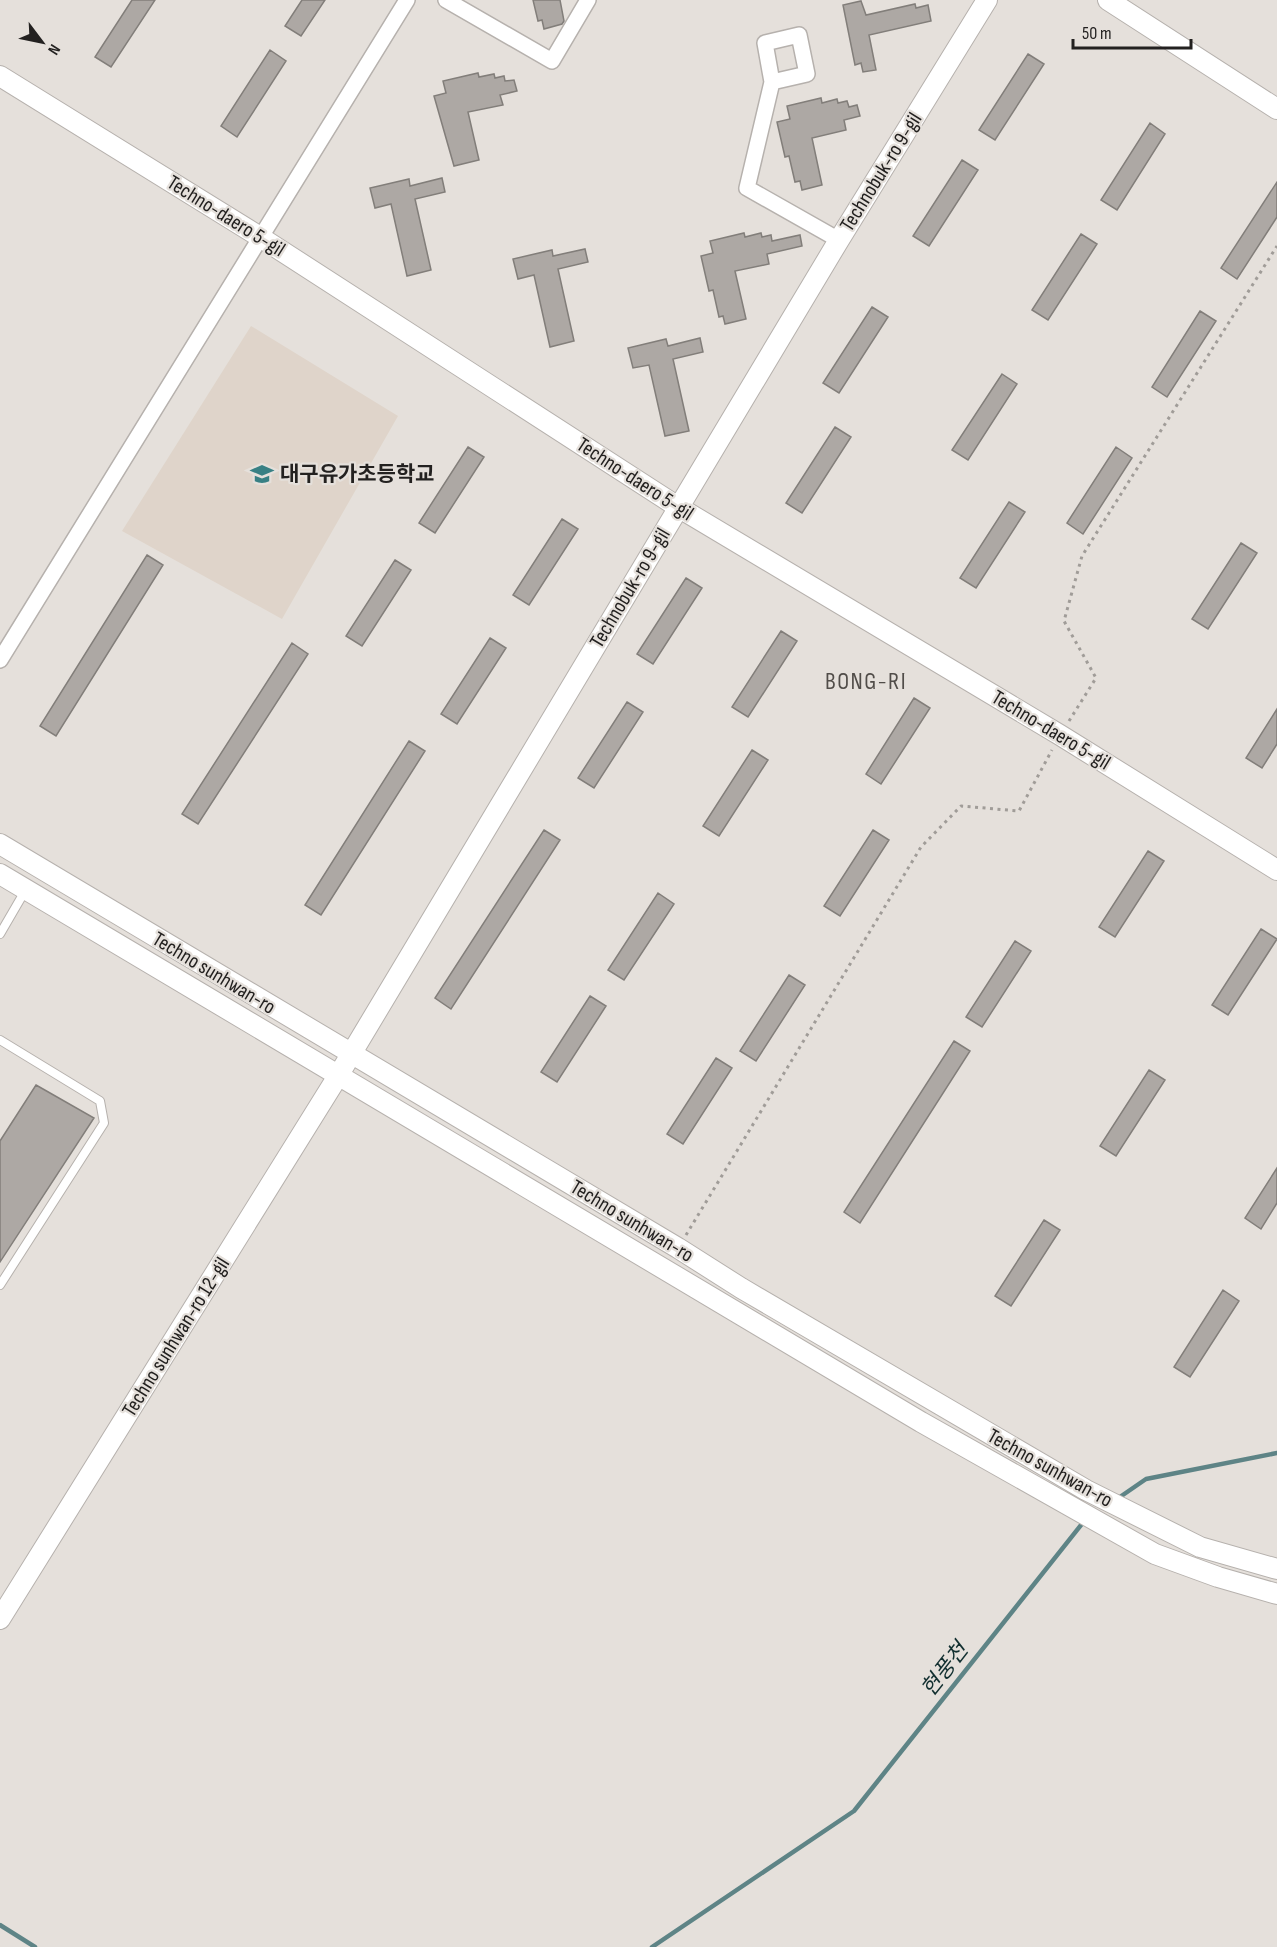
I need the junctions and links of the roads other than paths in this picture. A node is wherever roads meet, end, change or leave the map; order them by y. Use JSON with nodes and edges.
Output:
{"nodes":[{"id":1,"x":407,"y":0,"type":"edge"},
{"id":2,"x":446,"y":0,"type":"edge"},
{"id":3,"x":588,"y":0,"type":"edge"},
{"id":4,"x":987,"y":0,"type":"edge"},
{"id":5,"x":1108,"y":0,"type":"edge"},
{"id":6,"x":0,"y":76,"type":"edge"},
{"id":7,"x":772,"y":82,"type":"dead end"},
{"id":8,"x":1277,"y":109,"type":"edge"},
{"id":9,"x":260,"y":237,"type":"junction"},
{"id":10,"x":838,"y":240,"type":"junction"},
{"id":11,"x":678,"y":507,"type":"junction"},
{"id":12,"x":0,"y":660,"type":"edge"},
{"id":13,"x":0,"y":844,"type":"edge"},
{"id":14,"x":1277,"y":870,"type":"edge"},
{"id":15,"x":0,"y":874,"type":"edge"},
{"id":16,"x":26,"y":890,"type":"junction"},
{"id":17,"x":0,"y":934,"type":"edge"},
{"id":18,"x":0,"y":1040,"type":"edge"},
{"id":19,"x":351,"y":1055,"type":"junction"},
{"id":20,"x":338,"y":1076,"type":"junction"},
{"id":21,"x":0,"y":1285,"type":"edge"},
{"id":22,"x":1277,"y":1569,"type":"edge"},
{"id":23,"x":1277,"y":1594,"type":"edge"},
{"id":24,"x":0,"y":1619,"type":"edge"}],
"edges":[{"from":1,"to":9,"type":"street"},
{"from":2,"to":3,"type":"street"},
{"from":4,"to":10,"type":"street","name":"Technobuk-ro 9-gil"},
{"from":5,"to":8,"type":"street"},
{"from":6,"to":9,"type":"street","name":"Techno-daero 5-gil"},
{"from":7,"to":10,"type":"street"},
{"from":9,"to":11,"type":"street","name":"Techno-daero 5-gil"},
{"from":9,"to":12,"type":"street"},
{"from":10,"to":11,"type":"street","name":"Technobuk-ro 9-gil"},
{"from":11,"to":14,"type":"street","name":"Techno-daero 5-gil"},
{"from":11,"to":19,"type":"street","name":"Technobuk-ro 9-gil"},
{"from":13,"to":19,"type":"street","name":"Techno sunhwan-ro"},
{"from":15,"to":16,"type":"street","name":"Techno sunhwan-ro"},
{"from":16,"to":17,"type":"lane"},
{"from":16,"to":20,"type":"street","name":"Techno sunhwan-ro"},
{"from":18,"to":21,"type":"lane"},
{"from":19,"to":20,"type":"street","name":"Techno sunhwan-ro 12-gil"},
{"from":19,"to":22,"type":"street","name":"Techno sunhwan-ro"},
{"from":20,"to":23,"type":"street","name":"Techno sunhwan-ro"},
{"from":20,"to":24,"type":"street","name":"Techno sunhwan-ro 12-gil"}]}
